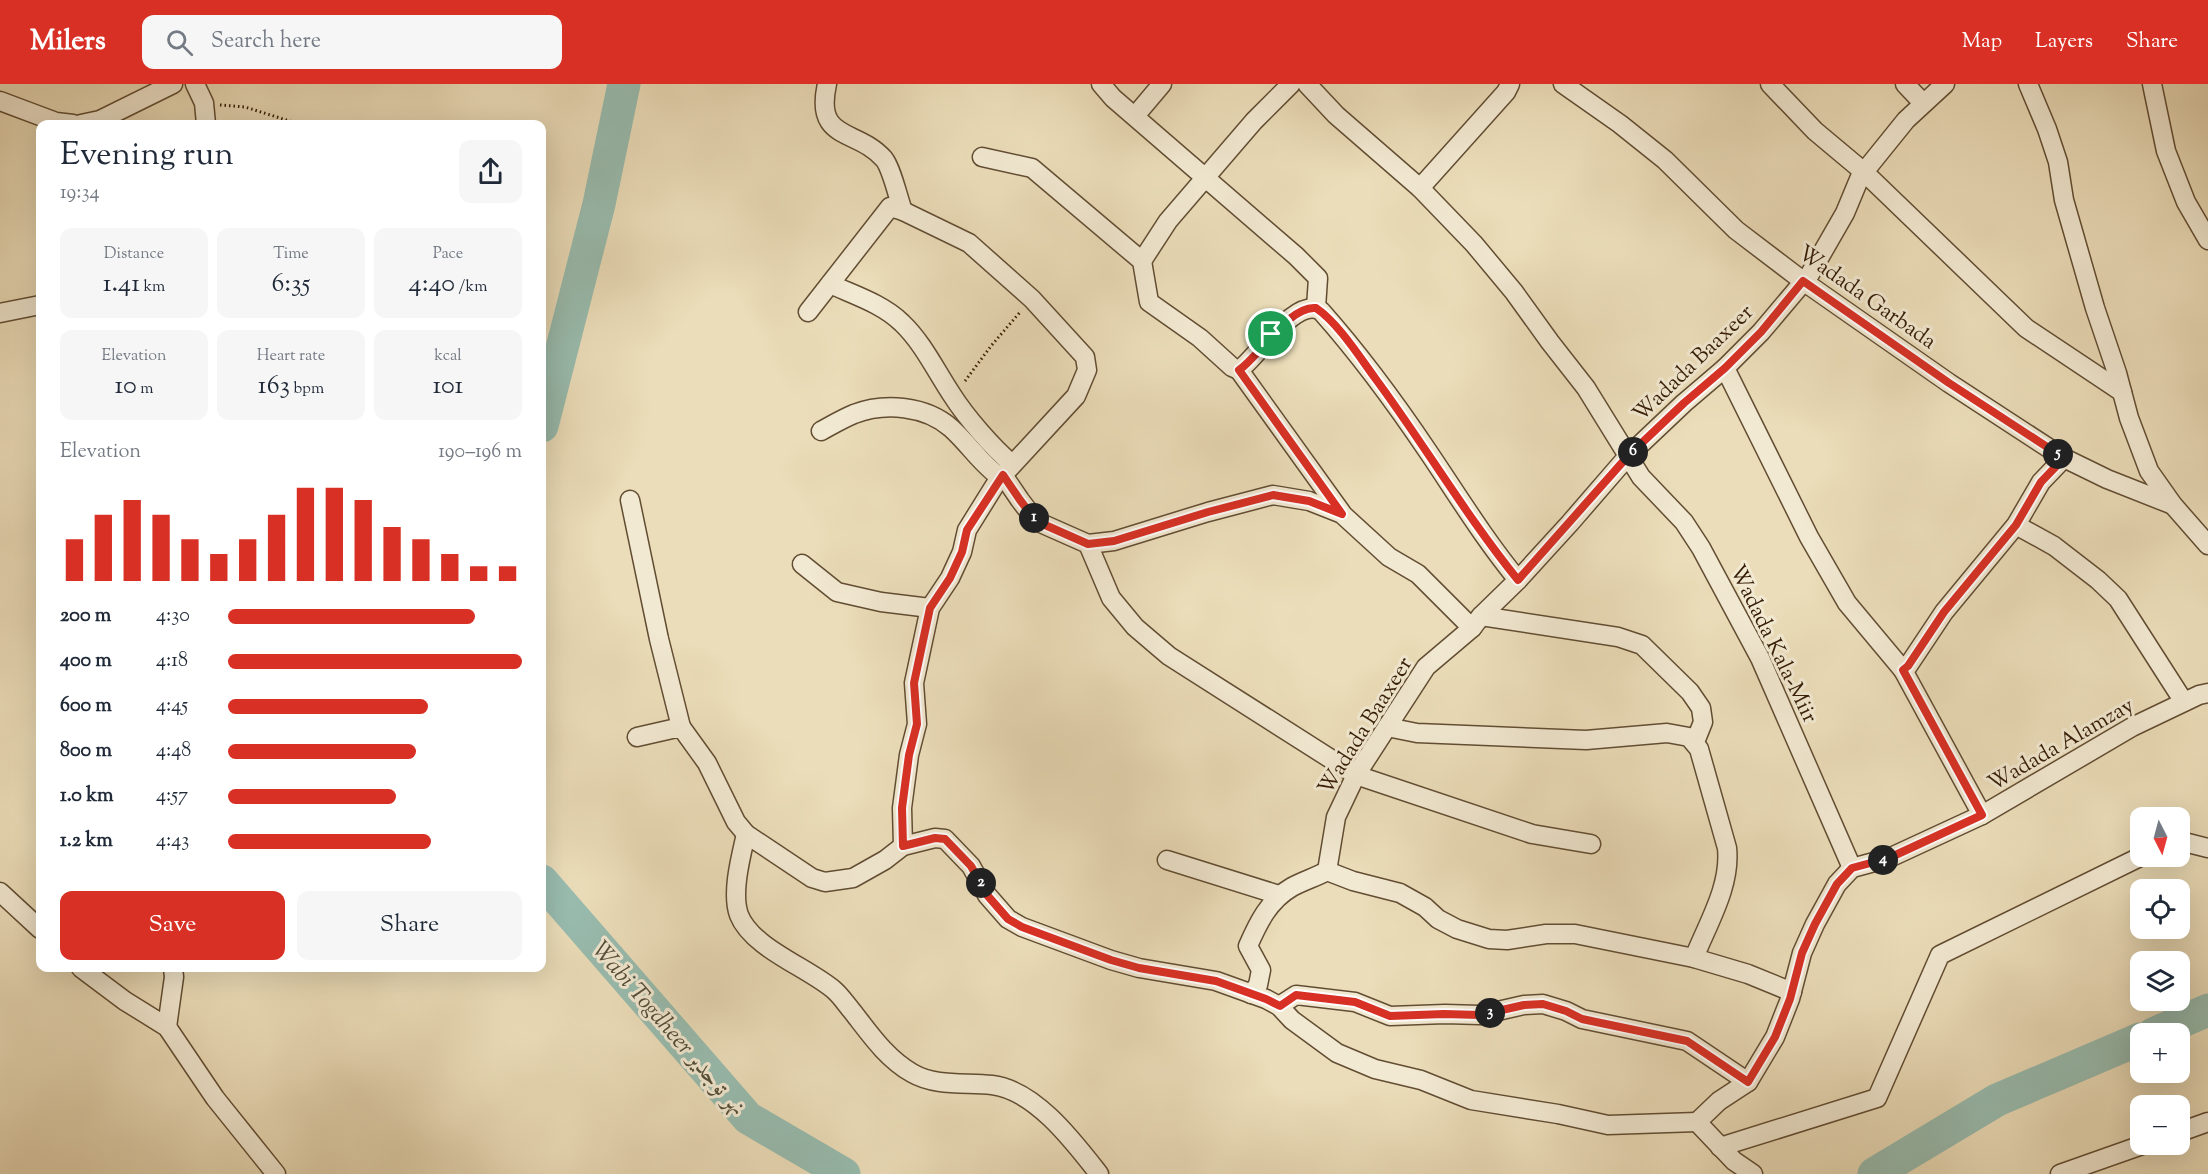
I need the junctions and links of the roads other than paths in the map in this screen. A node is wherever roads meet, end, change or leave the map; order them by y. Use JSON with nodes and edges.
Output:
{"nodes":[{"id":1,"x":173,"y":84,"type":"edge"},
{"id":2,"x":195,"y":84,"type":"edge"},
{"id":3,"x":827,"y":84,"type":"edge"},
{"id":4,"x":1101,"y":84,"type":"edge"},
{"id":5,"x":1162,"y":84,"type":"edge"},
{"id":6,"x":1291,"y":84,"type":"edge"},
{"id":7,"x":1307,"y":84,"type":"edge"},
{"id":8,"x":1510,"y":84,"type":"edge"},
{"id":9,"x":1563,"y":84,"type":"edge"},
{"id":10,"x":1770,"y":84,"type":"edge"},
{"id":11,"x":1905,"y":84,"type":"edge"},
{"id":12,"x":1945,"y":84,"type":"edge"},
{"id":13,"x":2028,"y":84,"type":"edge"},
{"id":14,"x":2152,"y":84,"type":"edge"},
{"id":15,"x":0,"y":101,"type":"edge"},
{"id":16,"x":1923,"y":103,"type":"junction"},
{"id":17,"x":1135,"y":116,"type":"junction"},
{"id":18,"x":51,"y":120,"type":"edge"},
{"id":19,"x":100,"y":120,"type":"edge"},
{"id":20,"x":206,"y":120,"type":"edge"},
{"id":21,"x":982,"y":157,"type":"dead end"},
{"id":22,"x":1864,"y":172,"type":"junction"},
{"id":23,"x":1206,"y":179,"type":"junction"},
{"id":24,"x":1420,"y":188,"type":"junction"},
{"id":25,"x":903,"y":211,"type":"junction"},
{"id":26,"x":2208,"y":240,"type":"edge"},
{"id":27,"x":1142,"y":261,"type":"junction"},
{"id":28,"x":1803,"y":281,"type":"junction"},
{"id":29,"x":830,"y":284,"type":"junction"},
{"id":30,"x":36,"y":306,"type":"edge"},
{"id":31,"x":1316,"y":308,"type":"junction"},
{"id":32,"x":808,"y":312,"type":"dead end"},
{"id":33,"x":0,"y":313,"type":"edge"},
{"id":34,"x":1725,"y":368,"type":"junction"},
{"id":35,"x":1239,"y":370,"type":"junction"},
{"id":36,"x":2122,"y":392,"type":"junction"},
{"id":37,"x":821,"y":431,"type":"dead end"},
{"id":38,"x":1628,"y":456,"type":"junction"},
{"id":39,"x":2064,"y":458,"type":"junction"},
{"id":40,"x":1005,"y":472,"type":"junction"},
{"id":41,"x":630,"y":500,"type":"dead end"},
{"id":42,"x":2173,"y":505,"type":"junction"},
{"id":43,"x":1342,"y":514,"type":"junction"},
{"id":44,"x":2016,"y":525,"type":"junction"},
{"id":45,"x":1088,"y":544,"type":"junction"},
{"id":46,"x":2208,"y":545,"type":"edge"},
{"id":47,"x":802,"y":564,"type":"dead end"},
{"id":48,"x":1518,"y":580,"type":"junction"},
{"id":49,"x":930,"y":608,"type":"junction"},
{"id":50,"x":1477,"y":622,"type":"junction"},
{"id":51,"x":1903,"y":670,"type":"junction"},
{"id":52,"x":2208,"y":693,"type":"edge"},
{"id":53,"x":2184,"y":702,"type":"junction"},
{"id":54,"x":1387,"y":727,"type":"junction"},
{"id":55,"x":681,"y":728,"type":"junction"},
{"id":56,"x":637,"y":737,"type":"dead end"},
{"id":57,"x":1695,"y":742,"type":"junction"},
{"id":58,"x":1356,"y":775,"type":"junction"},
{"id":59,"x":1982,"y":815,"type":"junction"},
{"id":60,"x":746,"y":834,"type":"junction"},
{"id":61,"x":1591,"y":843,"type":"dead end"},
{"id":62,"x":2190,"y":844,"type":"edge"},
{"id":63,"x":903,"y":846,"type":"junction"},
{"id":64,"x":2208,"y":848,"type":"edge"},
{"id":65,"x":1167,"y":860,"type":"dead end"},
{"id":66,"x":2130,"y":862,"type":"edge"},
{"id":67,"x":1852,"y":868,"type":"junction"},
{"id":68,"x":1327,"y":871,"type":"junction"},
{"id":69,"x":0,"y":892,"type":"edge"},
{"id":70,"x":1279,"y":895,"type":"junction"},
{"id":71,"x":36,"y":925,"type":"edge"},
{"id":72,"x":1694,"y":958,"type":"junction"},
{"id":73,"x":86,"y":972,"type":"edge"},
{"id":74,"x":173,"y":972,"type":"edge"},
{"id":75,"x":1791,"y":993,"type":"junction"},
{"id":76,"x":1251,"y":994,"type":"junction"},
{"id":77,"x":1280,"y":1006,"type":"junction"},
{"id":78,"x":167,"y":1027,"type":"junction"},
{"id":79,"x":1748,"y":1082,"type":"junction"},
{"id":80,"x":1696,"y":1122,"type":"junction"},
{"id":81,"x":2208,"y":1122,"type":"edge"},
{"id":82,"x":2190,"y":1128,"type":"edge"},
{"id":83,"x":1720,"y":1147,"type":"junction"},
{"id":84,"x":2130,"y":1153,"type":"edge"},
{"id":85,"x":2108,"y":1166,"type":"edge"},
{"id":86,"x":276,"y":1174,"type":"edge"},
{"id":87,"x":1099,"y":1174,"type":"edge"},
{"id":88,"x":1753,"y":1174,"type":"edge"},
{"id":89,"x":2060,"y":1174,"type":"edge"}],
"edges":[{"from":1,"to":19,"type":"street"},
{"from":2,"to":20,"type":"street"},
{"from":3,"to":25,"type":"street"},
{"from":4,"to":17,"type":"street"},
{"from":5,"to":17,"type":"street"},
{"from":6,"to":23,"type":"street"},
{"from":7,"to":24,"type":"street","name":"Wadada Kala-Miir"},
{"from":8,"to":24,"type":"street"},
{"from":9,"to":28,"type":"street","name":"Wadada Garbada"},
{"from":10,"to":22,"type":"street"},
{"from":11,"to":16,"type":"street"},
{"from":12,"to":16,"type":"street","name":"Wadada Baaxeer"},
{"from":13,"to":36,"type":"street"},
{"from":14,"to":26,"type":"street"},
{"from":15,"to":18,"type":"street"},
{"from":16,"to":22,"type":"street","name":"Wadada Baaxeer"},
{"from":17,"to":23,"type":"street"},
{"from":21,"to":27,"type":"street"},
{"from":22,"to":28,"type":"street","name":"Wadada Baaxeer"},
{"from":22,"to":36,"type":"street"},
{"from":23,"to":27,"type":"street"},
{"from":23,"to":31,"type":"street"},
{"from":24,"to":38,"type":"street","name":"Wadada Kala-Miir"},
{"from":25,"to":29,"type":"street"},
{"from":25,"to":40,"type":"street"},
{"from":27,"to":35,"type":"street"},
{"from":28,"to":34,"type":"street","name":"Wadada Baaxeer"},
{"from":28,"to":39,"type":"street","name":"Wadada Garbada"},
{"from":29,"to":32,"type":"street"},
{"from":29,"to":40,"type":"street"},
{"from":30,"to":33,"type":"street"},
{"from":31,"to":35,"type":"street"},
{"from":31,"to":48,"type":"street"},
{"from":34,"to":38,"type":"street","name":"Wadada Baaxeer"},
{"from":34,"to":51,"type":"street"},
{"from":35,"to":43,"type":"street"},
{"from":36,"to":42,"type":"street"},
{"from":37,"to":40,"type":"street"},
{"from":38,"to":48,"type":"street","name":"Wadada Baaxeer"},
{"from":38,"to":67,"type":"street","name":"Wadada Kala-Miir"},
{"from":39,"to":42,"type":"street","name":"Wadada Garbada"},
{"from":39,"to":44,"type":"street"},
{"from":40,"to":45,"type":"street"},
{"from":40,"to":49,"type":"street"},
{"from":41,"to":55,"type":"street"},
{"from":42,"to":46,"type":"street"},
{"from":43,"to":45,"type":"street"},
{"from":43,"to":50,"type":"street"},
{"from":44,"to":51,"type":"street"},
{"from":44,"to":53,"type":"street"},
{"from":45,"to":58,"type":"street"},
{"from":47,"to":49,"type":"street"},
{"from":48,"to":50,"type":"street","name":"Wadada Baaxeer"},
{"from":49,"to":63,"type":"street"},
{"from":50,"to":54,"type":"street","name":"Wadada Baaxeer"},
{"from":50,"to":57,"type":"street"},
{"from":51,"to":59,"type":"street"},
{"from":52,"to":53,"type":"street","name":"Wadada Alamzay"},
{"from":53,"to":59,"type":"street","name":"Wadada Alamzay"},
{"from":54,"to":57,"type":"street"},
{"from":54,"to":58,"type":"street","name":"Wadada Baaxeer"},
{"from":55,"to":56,"type":"street"},
{"from":55,"to":60,"type":"street"},
{"from":57,"to":72,"type":"street"},
{"from":58,"to":61,"type":"street"},
{"from":58,"to":68,"type":"street","name":"Wadada Baaxeer"},
{"from":59,"to":67,"type":"street","name":"Wadada Alamzay"},
{"from":60,"to":63,"type":"street"},
{"from":60,"to":87,"type":"street"},
{"from":62,"to":64,"type":"street"},
{"from":63,"to":76,"type":"street"},
{"from":65,"to":70,"type":"street"},
{"from":66,"to":83,"type":"street"},
{"from":67,"to":75,"type":"street"},
{"from":68,"to":70,"type":"street"},
{"from":68,"to":72,"type":"street"},
{"from":69,"to":71,"type":"street"},
{"from":70,"to":76,"type":"street"},
{"from":72,"to":75,"type":"street"},
{"from":73,"to":78,"type":"street"},
{"from":74,"to":78,"type":"street"},
{"from":75,"to":79,"type":"street"},
{"from":76,"to":77,"type":"street"},
{"from":77,"to":79,"type":"street"},
{"from":77,"to":80,"type":"street"},
{"from":78,"to":86,"type":"street"},
{"from":79,"to":80,"type":"street"},
{"from":80,"to":83,"type":"street"},
{"from":81,"to":82,"type":"street"},
{"from":83,"to":88,"type":"street"},
{"from":84,"to":85,"type":"street"},
{"from":85,"to":89,"type":"street"}]}
